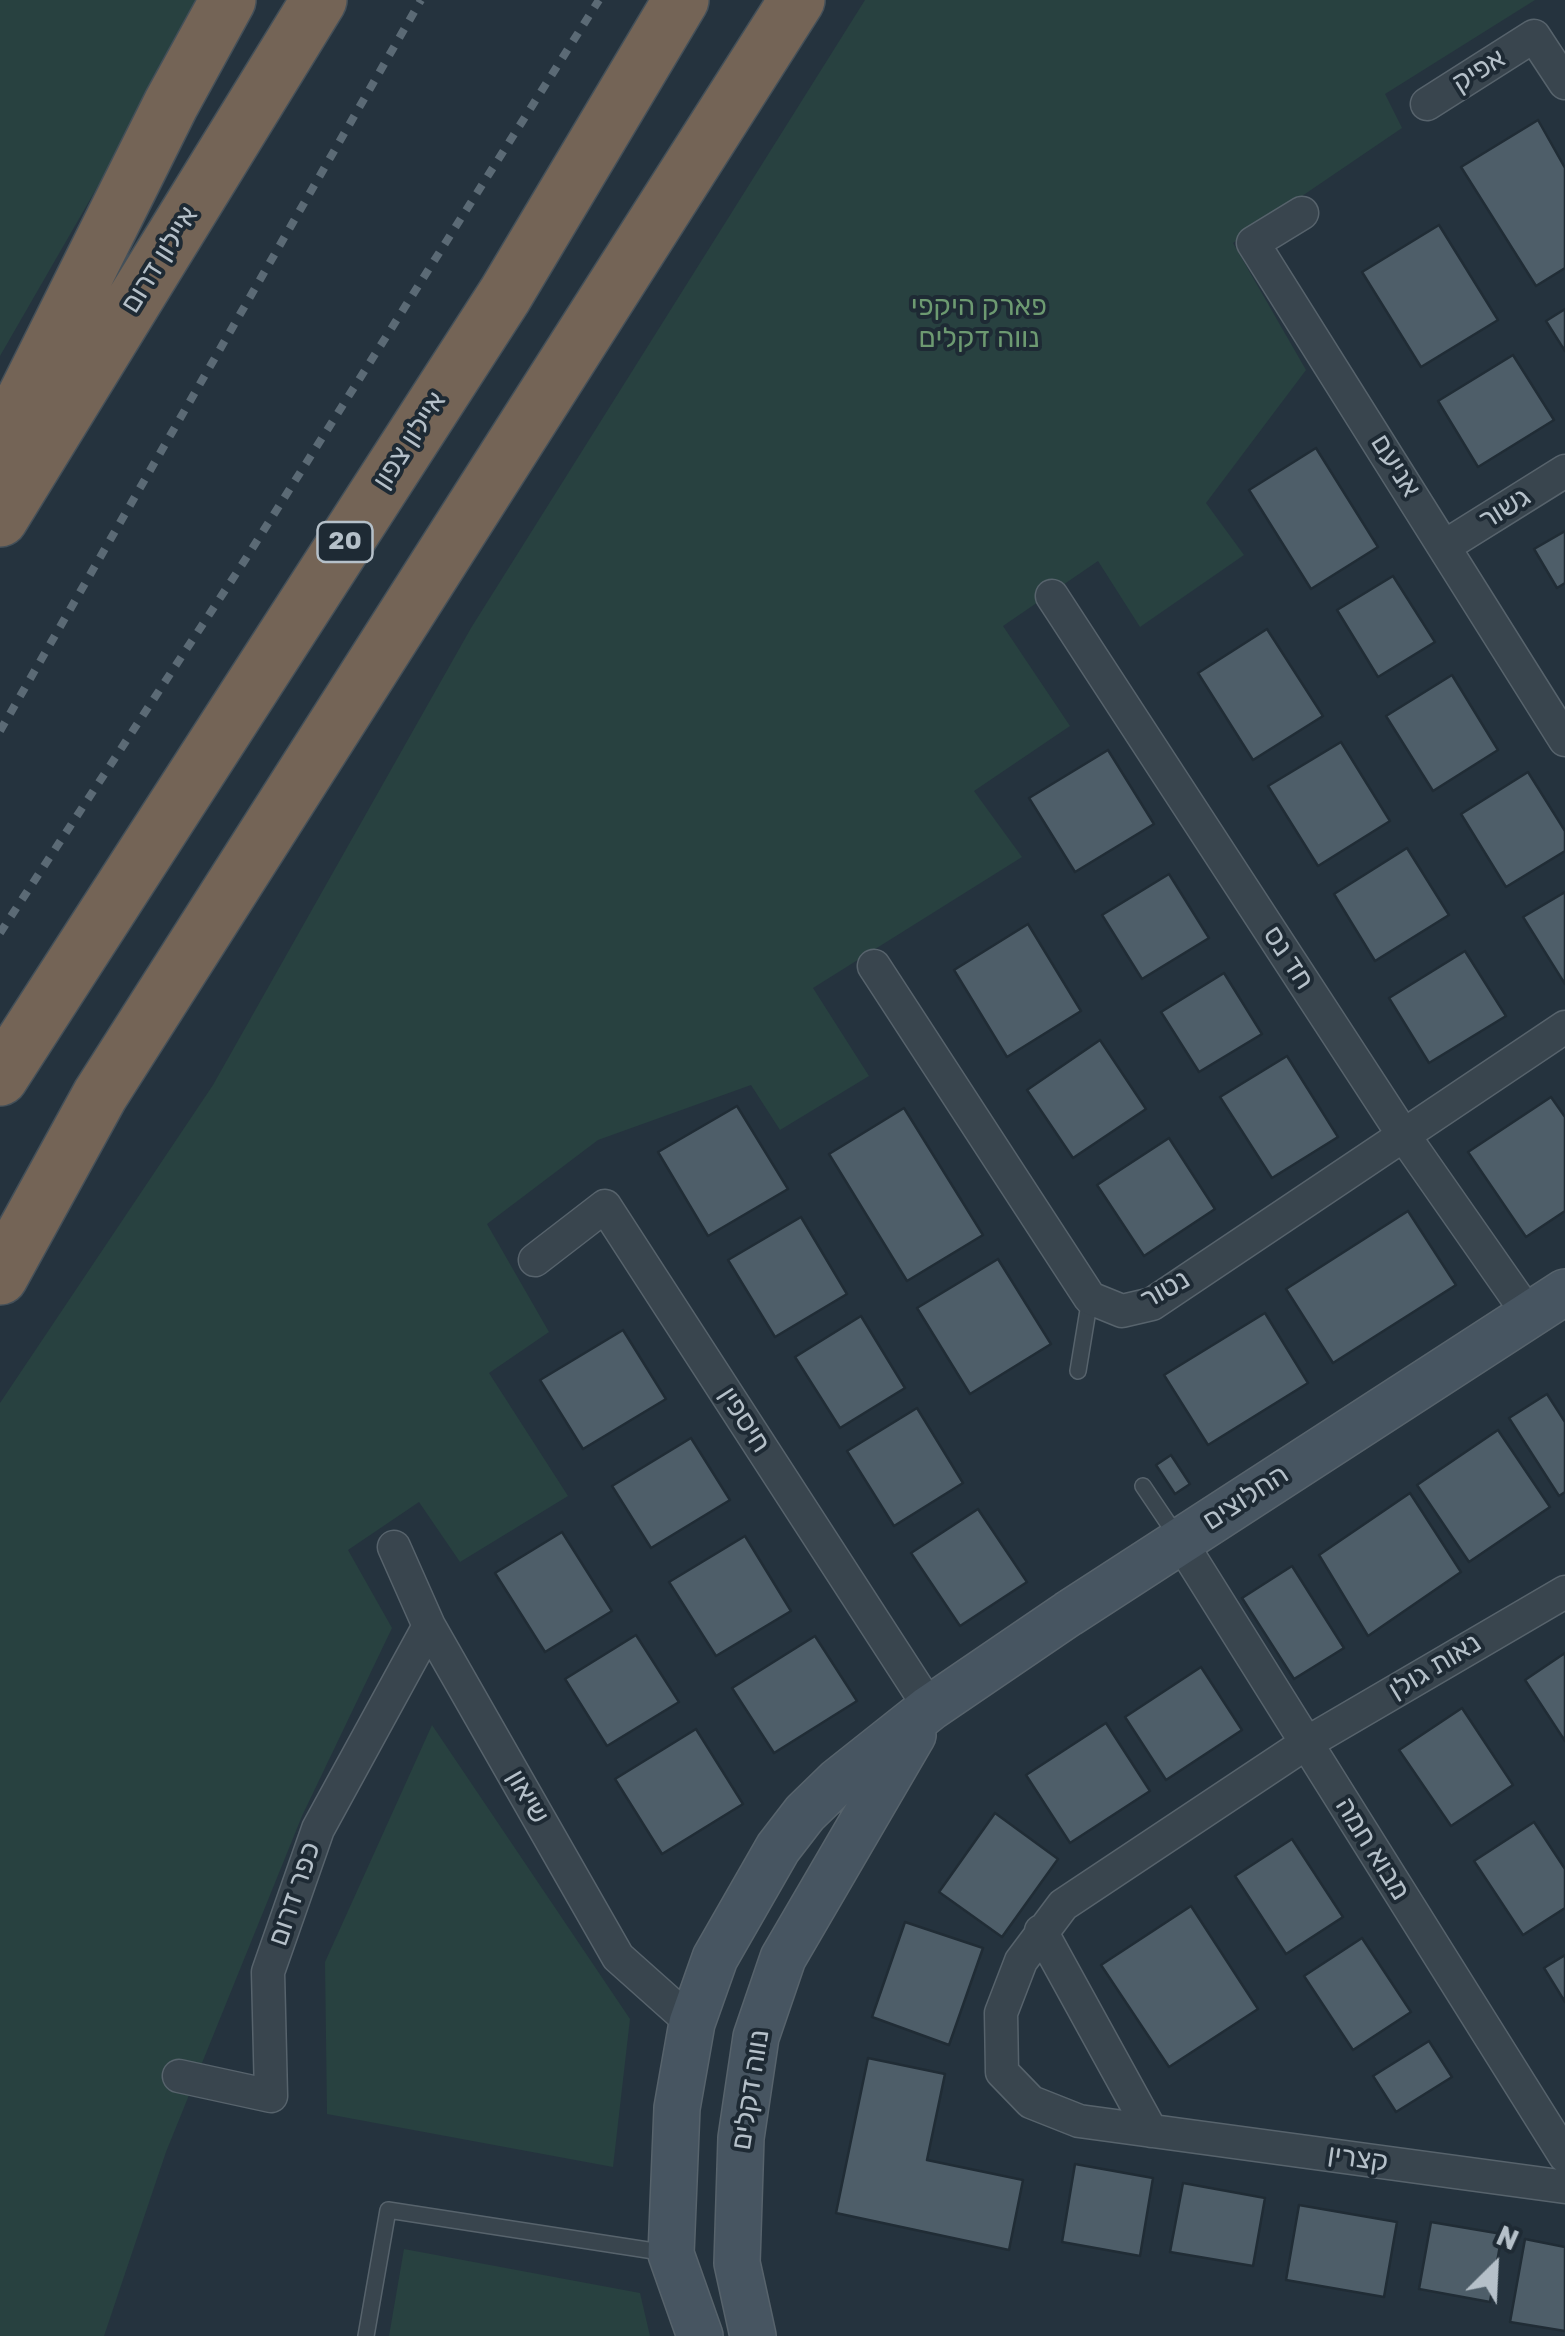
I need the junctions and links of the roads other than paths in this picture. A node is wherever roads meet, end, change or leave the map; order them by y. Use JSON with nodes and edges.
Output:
{"nodes":[{"id":1,"x":228,"y":0,"type":"edge"},
{"id":2,"x":319,"y":0,"type":"edge"},
{"id":3,"x":680,"y":0,"type":"edge"},
{"id":4,"x":797,"y":0,"type":"edge"},
{"id":5,"x":1565,"y":83,"type":"edge"},
{"id":6,"x":1427,"y":104,"type":"dead end"},
{"id":7,"x":1302,"y":213,"type":"dead end"},
{"id":8,"x":0,"y":448,"type":"edge"},
{"id":9,"x":1565,"y":472,"type":"edge"},
{"id":10,"x":0,"y":519,"type":"edge"},
{"id":11,"x":1445,"y":546,"type":"junction"},
{"id":12,"x":1052,"y":596,"type":"dead end"},
{"id":13,"x":1565,"y":740,"type":"edge"},
{"id":14,"x":874,"y":966,"type":"dead end"},
{"id":15,"x":1565,"y":1027,"type":"edge"},
{"id":16,"x":0,"y":1078,"type":"edge"},
{"id":17,"x":100,"y":1095,"type":"junction"},
{"id":18,"x":1402,"y":1134,"type":"junction"},
{"id":19,"x":0,"y":1230,"type":"edge"},
{"id":20,"x":535,"y":1260,"type":"dead end"},
{"id":21,"x":0,"y":1277,"type":"edge"},
{"id":22,"x":1090,"y":1298,"type":"junction"},
{"id":23,"x":1547,"y":1304,"type":"edge"},
{"id":24,"x":1078,"y":1372,"type":"dead end"},
{"id":25,"x":1143,"y":1486,"type":"dead end"},
{"id":26,"x":1180,"y":1541,"type":"junction"},
{"id":27,"x":394,"y":1548,"type":"dead end"},
{"id":28,"x":1565,"y":1592,"type":"edge"},
{"id":29,"x":429,"y":1626,"type":"junction"},
{"id":30,"x":930,"y":1708,"type":"junction"},
{"id":31,"x":1305,"y":1744,"type":"junction"},
{"id":32,"x":837,"y":1860,"type":"joint"},
{"id":33,"x":1041,"y":1932,"type":"junction"},
{"id":34,"x":692,"y":2023,"type":"junction"},
{"id":35,"x":179,"y":2076,"type":"dead end"},
{"id":36,"x":1151,"y":2131,"type":"junction"},
{"id":37,"x":1565,"y":2156,"type":"edge"},
{"id":38,"x":1565,"y":2187,"type":"edge"},
{"id":39,"x":671,"y":2254,"type":"junction"},
{"id":40,"x":366,"y":2336,"type":"edge"},
{"id":41,"x":700,"y":2336,"type":"edge"},
{"id":42,"x":753,"y":2336,"type":"edge"}],
"edges":[{"from":1,"to":8,"type":"highway"},
{"from":2,"to":10,"type":"highway","name":"איילון דרום"},
{"from":3,"to":16,"type":"highway","name":"איילון צפון","number":"20"},
{"from":4,"to":17,"type":"highway"},
{"from":5,"to":6,"type":"street","name":"אפיק"},
{"from":7,"to":11,"type":"street","name":"אניעם"},
{"from":9,"to":11,"type":"street","name":"גשור"},
{"from":11,"to":13,"type":"street","name":"אניעם"},
{"from":12,"to":18,"type":"street","name":"חד נס"},
{"from":14,"to":22,"type":"street"},
{"from":15,"to":18,"type":"street","name":"נטור"},
{"from":17,"to":19,"type":"highway"},
{"from":17,"to":21,"type":"highway"},
{"from":18,"to":22,"type":"street","name":"נטור"},
{"from":18,"to":23,"type":"street","name":"חד נס"},
{"from":20,"to":30,"type":"street","name":"חיספין"},
{"from":22,"to":24,"type":"lane"},
{"from":23,"to":26,"type":"street","name":"החלוצים"},
{"from":25,"to":26,"type":"lane"},
{"from":26,"to":30,"type":"street","name":"החלוצים"},
{"from":26,"to":31,"type":"street","name":"מבוא חמה"},
{"from":27,"to":29,"type":"street","name":"שיאון"},
{"from":28,"to":31,"type":"street","name":"נאות גולן"},
{"from":29,"to":34,"type":"street","name":"שיאון"},
{"from":29,"to":35,"type":"street","name":"כפר דרום"},
{"from":30,"to":32,"type":"street","name":"החלוצים"},
{"from":30,"to":34,"type":"street","name":"החלוצים"},
{"from":31,"to":33,"type":"street","name":"קצרין"},
{"from":31,"to":37,"type":"street","name":"מבוא חמה"},
{"from":32,"to":42,"type":"street","name":"נווה דקלים"},
{"from":33,"to":36,"type":"street"},
{"from":33,"to":36,"type":"street","name":"קצרין"},
{"from":34,"to":39,"type":"street"},
{"from":36,"to":38,"type":"street","name":"קצרין"},
{"from":39,"to":40,"type":"lane"},
{"from":39,"to":41,"type":"street"}]}
